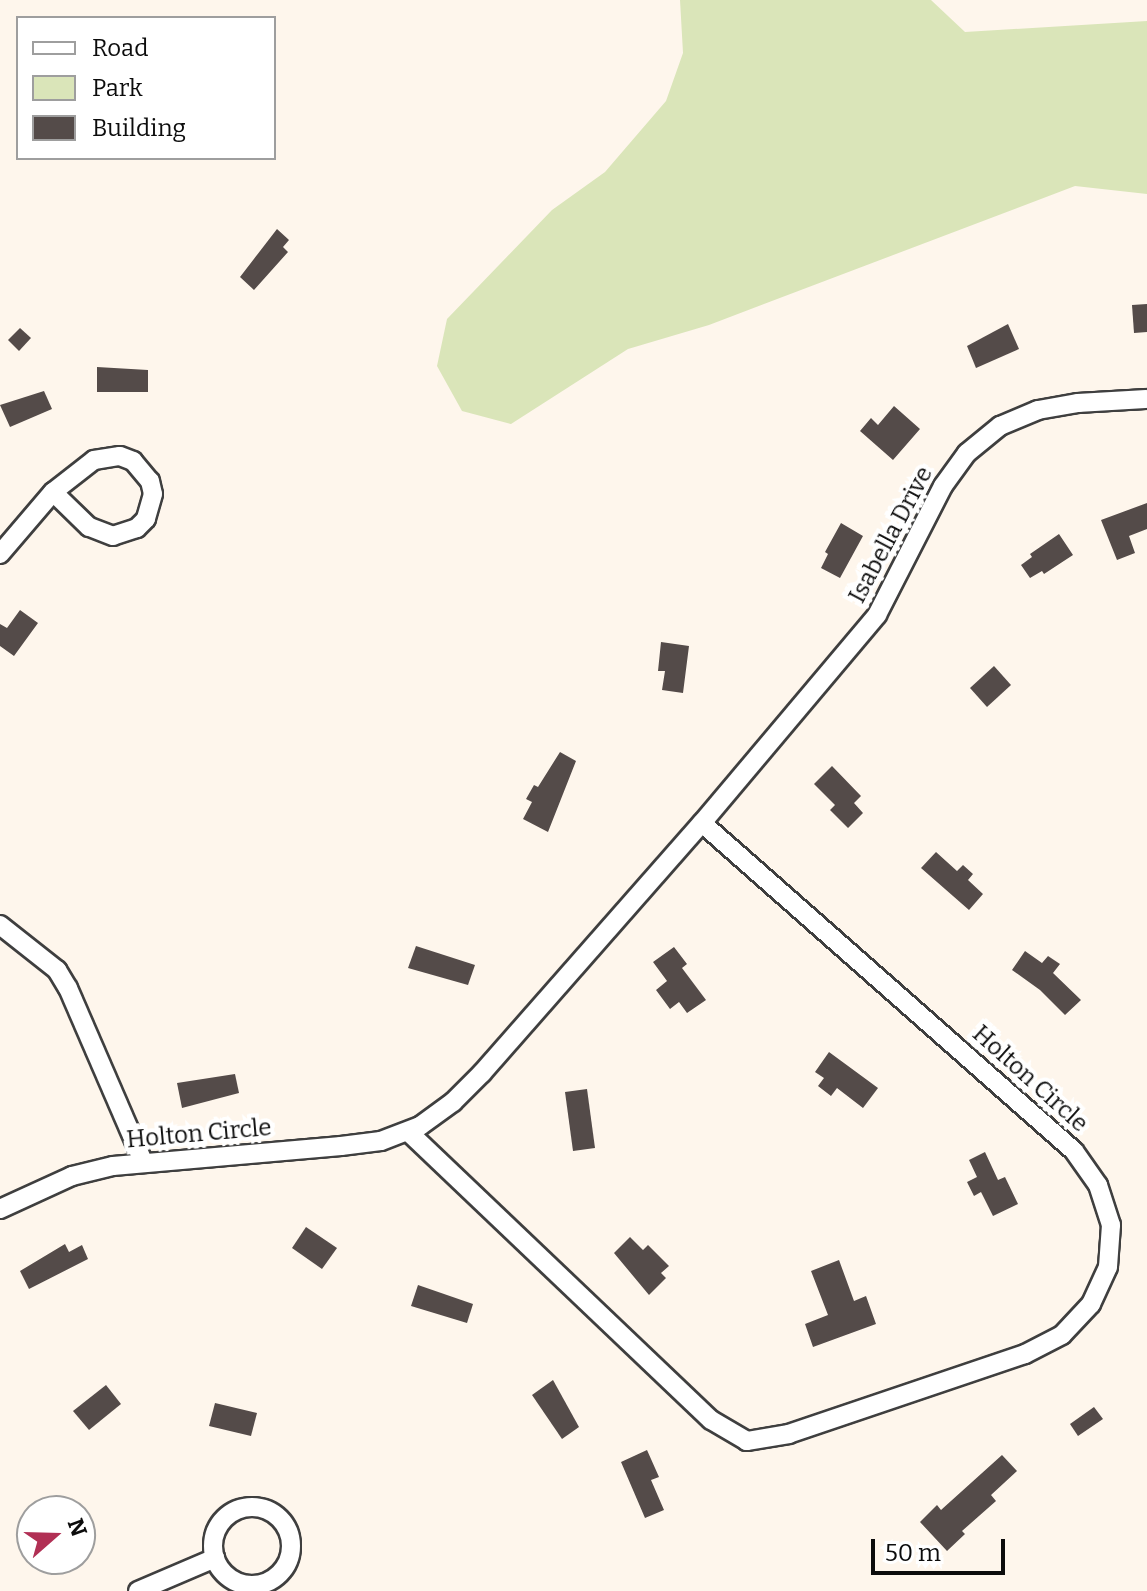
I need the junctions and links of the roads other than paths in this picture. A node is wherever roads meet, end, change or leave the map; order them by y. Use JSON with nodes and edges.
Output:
{"nodes":[{"id":1,"x":1147,"y":399,"type":"edge"},
{"id":2,"x":53,"y":492,"type":"junction"},
{"id":3,"x":0,"y":554,"type":"edge"},
{"id":4,"x":702,"y":823,"type":"junction"},
{"id":5,"x":0,"y":925,"type":"edge"},
{"id":6,"x":409,"y":1132,"type":"junction"},
{"id":7,"x":143,"y":1161,"type":"junction"},
{"id":8,"x":0,"y":1209,"type":"edge"},
{"id":9,"x":215,"y":1558,"type":"junction"},
{"id":10,"x":138,"y":1591,"type":"edge"}],
"edges":[{"from":1,"to":4,"type":"street","name":"Isabella Drive"},
{"from":2,"to":2,"type":"street"},
{"from":2,"to":3,"type":"street"},
{"from":4,"to":6,"type":"street","name":"Holton Circle"},
{"from":4,"to":6,"type":"street","name":"Holton Circle"},
{"from":5,"to":7,"type":"street"},
{"from":6,"to":7,"type":"street","name":"Holton Circle"},
{"from":7,"to":8,"type":"street","name":"Holton Circle"},
{"from":9,"to":9,"type":"street"},
{"from":9,"to":10,"type":"street"}]}
